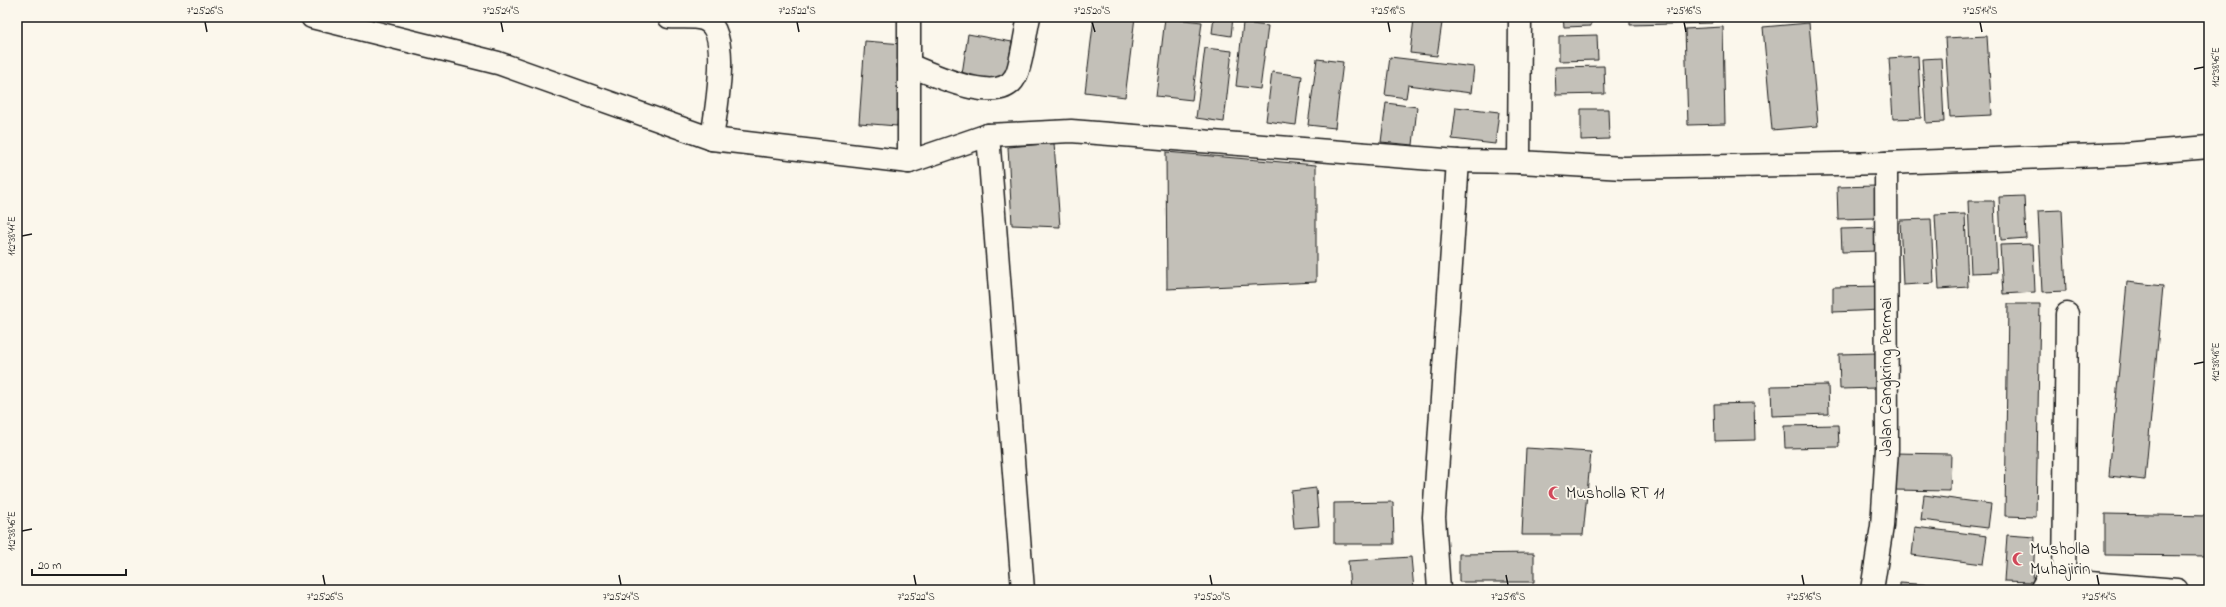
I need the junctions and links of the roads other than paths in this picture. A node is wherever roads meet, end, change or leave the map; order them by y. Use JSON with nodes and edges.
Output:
{"nodes":[{"id":1,"x":312,"y":17,"type":"edge"},
{"id":2,"x":668,"y":17,"type":"edge"},
{"id":3,"x":909,"y":17,"type":"edge"},
{"id":4,"x":1029,"y":17,"type":"edge"},
{"id":5,"x":1520,"y":17,"type":"edge"},
{"id":6,"x":909,"y":65,"type":"junction"},
{"id":7,"x":988,"y":135,"type":"junction"},
{"id":8,"x":712,"y":139,"type":"junction"},
{"id":9,"x":2209,"y":147,"type":"edge"},
{"id":10,"x":1458,"y":161,"type":"junction"},
{"id":11,"x":909,"y":162,"type":"junction"},
{"id":12,"x":1519,"y":162,"type":"junction"},
{"id":13,"x":1886,"y":163,"type":"junction"},
{"id":14,"x":2067,"y":314,"type":"dead end"},
{"id":15,"x":2064,"y":581,"type":"junction"},
{"id":16,"x":1023,"y":590,"type":"edge"},
{"id":17,"x":1439,"y":590,"type":"edge"},
{"id":18,"x":1872,"y":590,"type":"edge"},
{"id":19,"x":2041,"y":590,"type":"edge"},
{"id":20,"x":2177,"y":590,"type":"edge"}],
"edges":[{"from":1,"to":8,"type":"street"},
{"from":2,"to":8,"type":"street"},
{"from":3,"to":6,"type":"street"},
{"from":4,"to":6,"type":"street"},
{"from":5,"to":12,"type":"street"},
{"from":6,"to":11,"type":"street"},
{"from":7,"to":10,"type":"street"},
{"from":7,"to":11,"type":"street"},
{"from":7,"to":16,"type":"street"},
{"from":8,"to":11,"type":"street"},
{"from":9,"to":13,"type":"street"},
{"from":10,"to":12,"type":"street"},
{"from":10,"to":17,"type":"street"},
{"from":12,"to":13,"type":"street"},
{"from":13,"to":18,"type":"street","name":"Jalan Cangkring Permai"},
{"from":14,"to":15,"type":"street"},
{"from":15,"to":19,"type":"street"},
{"from":15,"to":20,"type":"street"}]}
